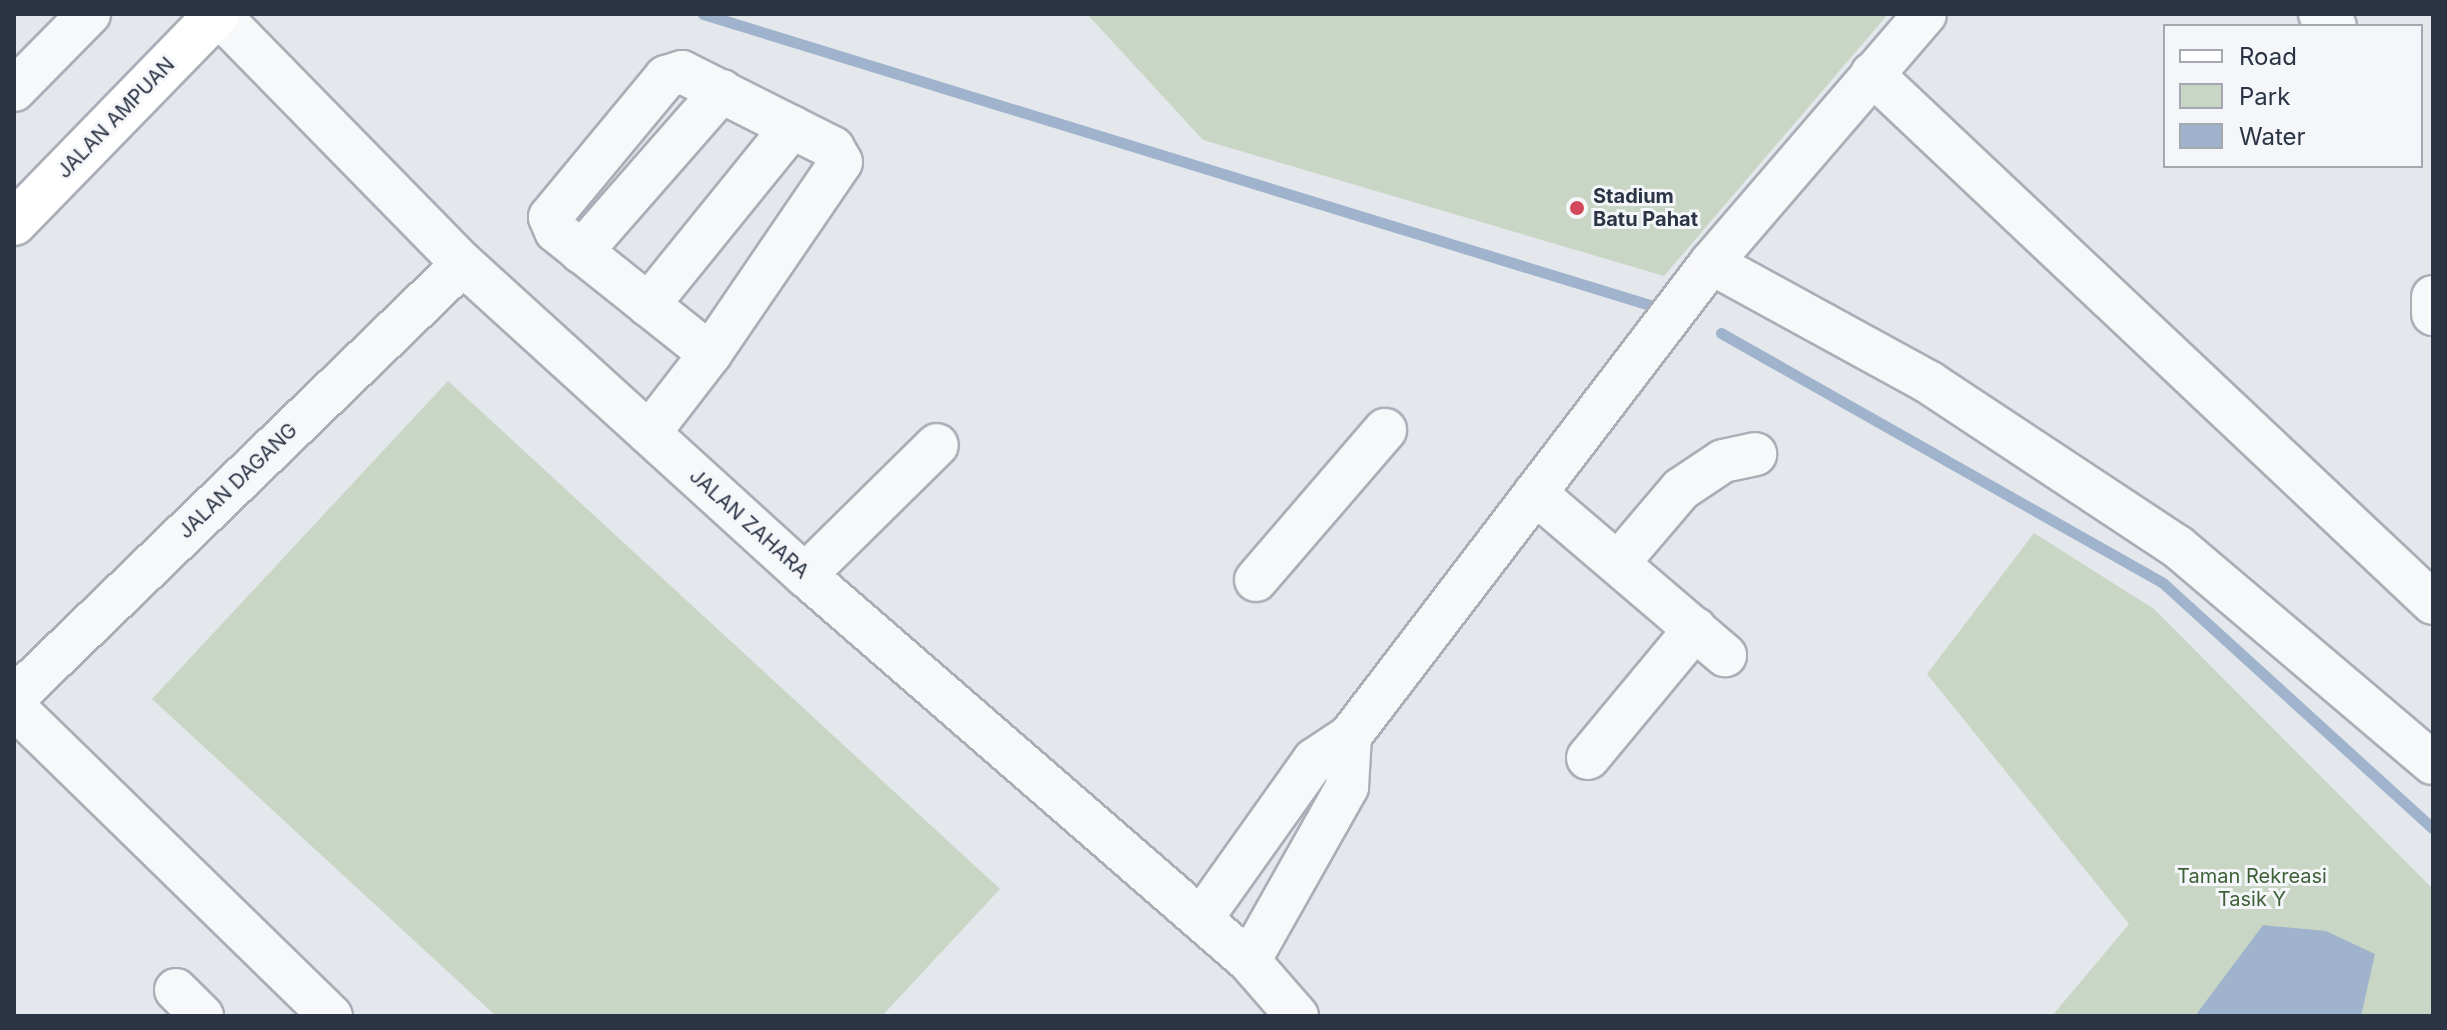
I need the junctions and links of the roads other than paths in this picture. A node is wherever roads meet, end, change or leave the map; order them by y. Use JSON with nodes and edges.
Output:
{"nodes":[{"id":1,"x":89,"y":14,"type":"edge"},
{"id":2,"x":218,"y":14,"type":"edge"},
{"id":3,"x":1925,"y":14,"type":"edge"},
{"id":4,"x":1872,"y":74,"type":"junction"},
{"id":5,"x":14,"y":90,"type":"edge"},
{"id":6,"x":792,"y":127,"type":"junction"},
{"id":7,"x":14,"y":223,"type":"edge"},
{"id":8,"x":1711,"y":263,"type":"junction"},
{"id":9,"x":463,"y":264,"type":"junction"},
{"id":10,"x":2433,"y":297,"type":"edge"},
{"id":11,"x":648,"y":305,"type":"junction"},
{"id":12,"x":2433,"y":314,"type":"edge"},
{"id":13,"x":710,"y":354,"type":"junction"},
{"id":14,"x":1385,"y":430,"type":"dead end"},
{"id":15,"x":649,"y":433,"type":"junction"},
{"id":16,"x":937,"y":445,"type":"dead end"},
{"id":17,"x":1755,"y":454,"type":"dead end"},
{"id":18,"x":1535,"y":493,"type":"junction"},
{"id":19,"x":1618,"y":563,"type":"junction"},
{"id":20,"x":805,"y":575,"type":"junction"},
{"id":21,"x":1256,"y":580,"type":"dead end"},
{"id":22,"x":2433,"y":603,"type":"edge"},
{"id":23,"x":14,"y":698,"type":"edge"},
{"id":24,"x":14,"y":707,"type":"edge"},
{"id":25,"x":1350,"y":736,"type":"junction"},
{"id":26,"x":1588,"y":758,"type":"dead end"},
{"id":27,"x":2433,"y":763,"type":"edge"},
{"id":28,"x":1201,"y":919,"type":"junction"},
{"id":29,"x":1249,"y":961,"type":"junction"},
{"id":30,"x":331,"y":1016,"type":"edge"},
{"id":31,"x":1297,"y":1016,"type":"edge"}],
"edges":[{"from":1,"to":5,"type":"street"},
{"from":2,"to":7,"type":"main road","name":"JALAN AMPUAN"},
{"from":2,"to":9,"type":"street","name":"JALAN ZAHARA"},
{"from":3,"to":4,"type":"street"},
{"from":4,"to":8,"type":"street"},
{"from":4,"to":22,"type":"street"},
{"from":6,"to":11,"type":"street"},
{"from":6,"to":11,"type":"street"},
{"from":6,"to":13,"type":"street"},
{"from":8,"to":18,"type":"street"},
{"from":8,"to":27,"type":"street"},
{"from":9,"to":15,"type":"street","name":"JALAN ZAHARA"},
{"from":9,"to":23,"type":"street","name":"JALAN DAGANG"},
{"from":10,"to":12,"type":"street"},
{"from":11,"to":13,"type":"street"},
{"from":13,"to":15,"type":"street"},
{"from":14,"to":21,"type":"street"},
{"from":15,"to":20,"type":"street","name":"JALAN ZAHARA"},
{"from":16,"to":20,"type":"street"},
{"from":17,"to":19,"type":"street"},
{"from":18,"to":19,"type":"street"},
{"from":18,"to":25,"type":"street"},
{"from":19,"to":26,"type":"street"},
{"from":20,"to":28,"type":"street","name":"JALAN ZAHARA"},
{"from":24,"to":30,"type":"street"},
{"from":25,"to":28,"type":"street"},
{"from":25,"to":29,"type":"street"},
{"from":28,"to":29,"type":"street","name":"JALAN ZAHARA"},
{"from":29,"to":31,"type":"street","name":"JALAN ZAHARA"}]}
